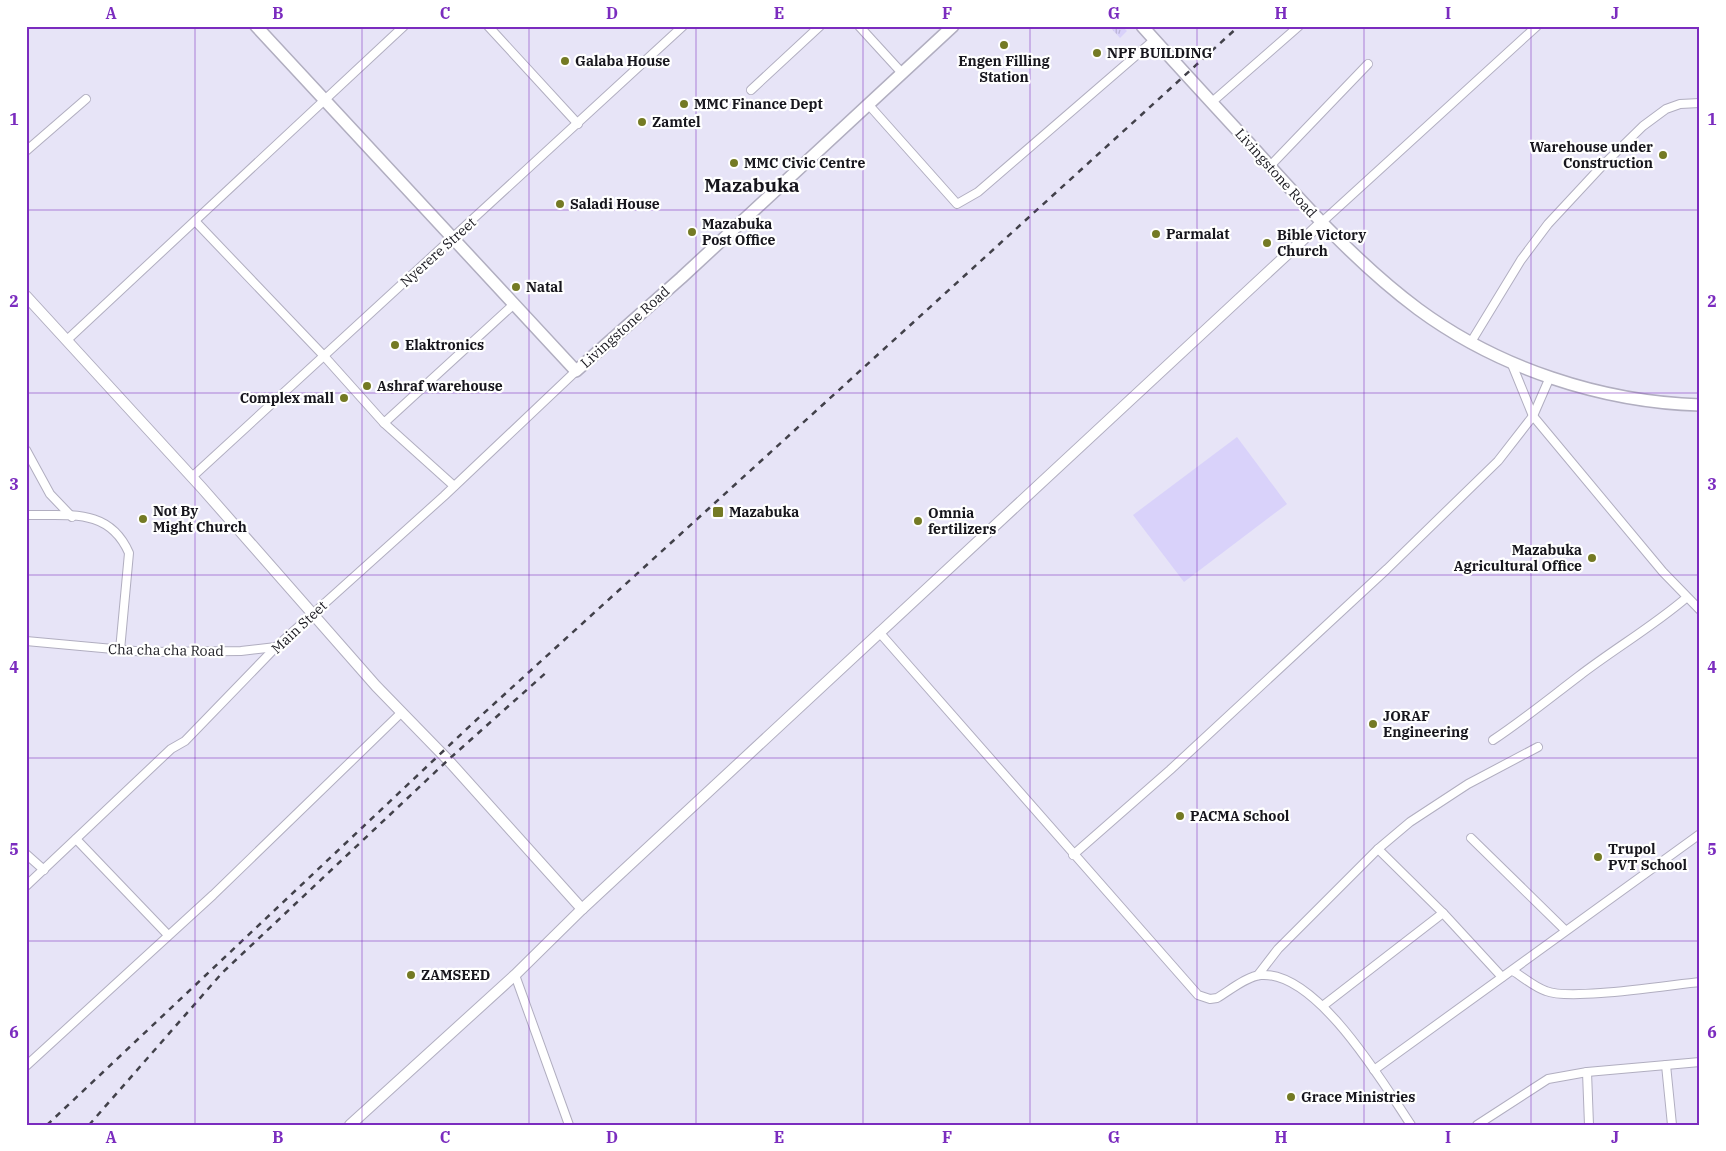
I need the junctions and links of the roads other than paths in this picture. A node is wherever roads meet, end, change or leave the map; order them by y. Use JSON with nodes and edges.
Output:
{"nodes":[{"id":1,"x":256,"y":26,"type":"edge"},
{"id":2,"x":404,"y":26,"type":"edge"},
{"id":3,"x":488,"y":26,"type":"edge"},
{"id":4,"x":683,"y":26,"type":"edge"},
{"id":5,"x":820,"y":26,"type":"edge"},
{"id":6,"x":859,"y":26,"type":"edge"},
{"id":7,"x":953,"y":26,"type":"edge"},
{"id":8,"x":1142,"y":26,"type":"edge"},
{"id":9,"x":1299,"y":26,"type":"edge"},
{"id":10,"x":1537,"y":26,"type":"edge"},
{"id":11,"x":1154,"y":40,"type":"junction"},
{"id":12,"x":1368,"y":64,"type":"dead end"},
{"id":13,"x":902,"y":73,"type":"junction"},
{"id":14,"x":751,"y":90,"type":"dead end"},
{"id":15,"x":86,"y":99,"type":"dead end"},
{"id":16,"x":324,"y":101,"type":"junction"},
{"id":17,"x":1212,"y":102,"type":"junction"},
{"id":18,"x":1700,"y":103,"type":"edge"},
{"id":19,"x":868,"y":104,"type":"junction"},
{"id":20,"x":578,"y":124,"type":"junction"},
{"id":21,"x":26,"y":151,"type":"edge"},
{"id":22,"x":1270,"y":166,"type":"junction"},
{"id":23,"x":195,"y":221,"type":"junction"},
{"id":24,"x":1322,"y":222,"type":"junction"},
{"id":25,"x":452,"y":239,"type":"junction"},
{"id":26,"x":26,"y":296,"type":"edge"},
{"id":27,"x":514,"y":304,"type":"junction"},
{"id":28,"x":67,"y":340,"type":"junction"},
{"id":29,"x":1471,"y":342,"type":"junction"},
{"id":30,"x":324,"y":356,"type":"junction"},
{"id":31,"x":1512,"y":362,"type":"junction"},
{"id":32,"x":576,"y":371,"type":"junction"},
{"id":33,"x":1550,"y":377,"type":"junction"},
{"id":34,"x":1700,"y":406,"type":"edge"},
{"id":35,"x":1533,"y":416,"type":"junction"},
{"id":36,"x":384,"y":424,"type":"junction"},
{"id":37,"x":26,"y":450,"type":"edge"},
{"id":38,"x":192,"y":477,"type":"junction"},
{"id":39,"x":454,"y":486,"type":"junction"},
{"id":40,"x":26,"y":515,"type":"edge"},
{"id":41,"x":72,"y":516,"type":"junction"},
{"id":42,"x":1686,"y":598,"type":"junction"},
{"id":43,"x":1699,"y":608,"type":"edge"},
{"id":44,"x":312,"y":614,"type":"junction"},
{"id":45,"x":879,"y":632,"type":"junction"},
{"id":46,"x":26,"y":641,"type":"edge"},
{"id":47,"x":276,"y":648,"type":"junction"},
{"id":48,"x":120,"y":650,"type":"junction"},
{"id":49,"x":402,"y":712,"type":"junction"},
{"id":50,"x":1493,"y":740,"type":"dead end"},
{"id":51,"x":1538,"y":748,"type":"dead end"},
{"id":52,"x":86,"y":830,"type":"junction"},
{"id":53,"x":1700,"y":834,"type":"edge"},
{"id":54,"x":1471,"y":838,"type":"dead end"},
{"id":55,"x":76,"y":840,"type":"junction"},
{"id":56,"x":1378,"y":849,"type":"junction"},
{"id":57,"x":86,"y":850,"type":"junction"},
{"id":58,"x":26,"y":854,"type":"edge"},
{"id":59,"x":1073,"y":855,"type":"junction"},
{"id":60,"x":44,"y":870,"type":"junction"},
{"id":61,"x":26,"y":886,"type":"edge"},
{"id":62,"x":582,"y":909,"type":"junction"},
{"id":63,"x":1443,"y":913,"type":"junction"},
{"id":64,"x":1565,"y":930,"type":"junction"},
{"id":65,"x":168,"y":936,"type":"junction"},
{"id":66,"x":1513,"y":971,"type":"junction"},
{"id":67,"x":515,"y":975,"type":"junction"},
{"id":68,"x":1258,"y":975,"type":"junction"},
{"id":69,"x":1502,"y":977,"type":"junction"},
{"id":70,"x":1700,"y":982,"type":"edge"},
{"id":71,"x":1324,"y":1005,"type":"junction"},
{"id":72,"x":1700,"y":1062,"type":"edge"},
{"id":73,"x":1666,"y":1065,"type":"junction"},
{"id":74,"x":26,"y":1066,"type":"edge"},
{"id":75,"x":1374,"y":1070,"type":"junction"},
{"id":76,"x":1587,"y":1072,"type":"junction"},
{"id":77,"x":350,"y":1125,"type":"edge"},
{"id":78,"x":569,"y":1125,"type":"edge"},
{"id":79,"x":1411,"y":1125,"type":"edge"},
{"id":80,"x":1477,"y":1125,"type":"edge"},
{"id":81,"x":1589,"y":1125,"type":"edge"},
{"id":82,"x":1672,"y":1125,"type":"edge"}],
"edges":[{"from":1,"to":16,"type":"highway","name":"Livingstone Road"},
{"from":2,"to":16,"type":"street"},
{"from":3,"to":20,"type":"street"},
{"from":4,"to":20,"type":"street","name":"Nyerere Street"},
{"from":5,"to":14,"type":"street"},
{"from":6,"to":13,"type":"street"},
{"from":7,"to":13,"type":"highway","name":"Livingstone Road"},
{"from":8,"to":11,"type":"highway","name":"Livingstone Road"},
{"from":9,"to":17,"type":"street"},
{"from":10,"to":24,"type":"street"},
{"from":11,"to":17,"type":"highway","name":"Livingstone Road"},
{"from":11,"to":19,"type":"street"},
{"from":12,"to":22,"type":"street"},
{"from":13,"to":19,"type":"highway","name":"Livingstone Road"},
{"from":15,"to":21,"type":"street"},
{"from":16,"to":23,"type":"street"},
{"from":16,"to":25,"type":"highway","name":"Livingstone Road"},
{"from":17,"to":22,"type":"highway","name":"Livingstone Road"},
{"from":18,"to":29,"type":"street"},
{"from":19,"to":32,"type":"highway","name":"Livingstone Road"},
{"from":20,"to":25,"type":"street","name":"Nyerere Street"},
{"from":22,"to":24,"type":"highway","name":"Livingstone Road"},
{"from":23,"to":28,"type":"street"},
{"from":23,"to":30,"type":"street"},
{"from":24,"to":29,"type":"highway","name":"Livingstone Road"},
{"from":24,"to":45,"type":"main road"},
{"from":25,"to":27,"type":"highway","name":"Livingstone Road"},
{"from":25,"to":30,"type":"street","name":"Nyerere Street"},
{"from":26,"to":28,"type":"main road"},
{"from":27,"to":32,"type":"highway","name":"Livingstone Road"},
{"from":27,"to":36,"type":"street"},
{"from":28,"to":38,"type":"main road"},
{"from":29,"to":31,"type":"highway","name":"Livingstone Road"},
{"from":30,"to":36,"type":"street"},
{"from":30,"to":38,"type":"street","name":"Nyerere Street"},
{"from":31,"to":33,"type":"highway","name":"Livingstone Road"},
{"from":31,"to":35,"type":"street"},
{"from":32,"to":39,"type":"street","name":"Main Steet"},
{"from":33,"to":34,"type":"highway","name":"Livingstone Road"},
{"from":33,"to":35,"type":"street"},
{"from":35,"to":42,"type":"street"},
{"from":35,"to":59,"type":"street"},
{"from":36,"to":39,"type":"street"},
{"from":37,"to":41,"type":"street"},
{"from":38,"to":44,"type":"main road"},
{"from":39,"to":44,"type":"street","name":"Main Steet"},
{"from":40,"to":41,"type":"street"},
{"from":41,"to":48,"type":"street"},
{"from":42,"to":43,"type":"street"},
{"from":42,"to":50,"type":"street"},
{"from":44,"to":47,"type":"street","name":"Main Steet"},
{"from":44,"to":49,"type":"main road"},
{"from":45,"to":59,"type":"street"},
{"from":45,"to":62,"type":"main road"},
{"from":46,"to":48,"type":"street","name":"Cha cha cha Road"},
{"from":47,"to":48,"type":"street","name":"Cha cha cha Road"},
{"from":47,"to":52,"type":"street","name":"Main Steet"},
{"from":49,"to":62,"type":"main road"},
{"from":49,"to":65,"type":"street"},
{"from":51,"to":56,"type":"street"},
{"from":52,"to":55,"type":"street","name":"Main Steet"},
{"from":52,"to":57,"type":"street"},
{"from":53,"to":64,"type":"street"},
{"from":54,"to":64,"type":"street"},
{"from":55,"to":57,"type":"street"},
{"from":55,"to":60,"type":"street","name":"Main Steet"},
{"from":56,"to":63,"type":"street"},
{"from":56,"to":68,"type":"street"},
{"from":57,"to":65,"type":"street"},
{"from":58,"to":60,"type":"street"},
{"from":59,"to":68,"type":"street"},
{"from":60,"to":61,"type":"street","name":"Main Steet"},
{"from":62,"to":67,"type":"main road"},
{"from":63,"to":69,"type":"street"},
{"from":63,"to":71,"type":"street"},
{"from":64,"to":66,"type":"street"},
{"from":65,"to":74,"type":"street"},
{"from":66,"to":69,"type":"street"},
{"from":66,"to":70,"type":"street"},
{"from":67,"to":77,"type":"main road"},
{"from":67,"to":78,"type":"street"},
{"from":68,"to":71,"type":"street"},
{"from":69,"to":75,"type":"street"},
{"from":71,"to":75,"type":"street"},
{"from":72,"to":73,"type":"street"},
{"from":73,"to":76,"type":"street"},
{"from":73,"to":82,"type":"street"},
{"from":75,"to":79,"type":"street"},
{"from":76,"to":80,"type":"street"},
{"from":76,"to":81,"type":"street"}]}
